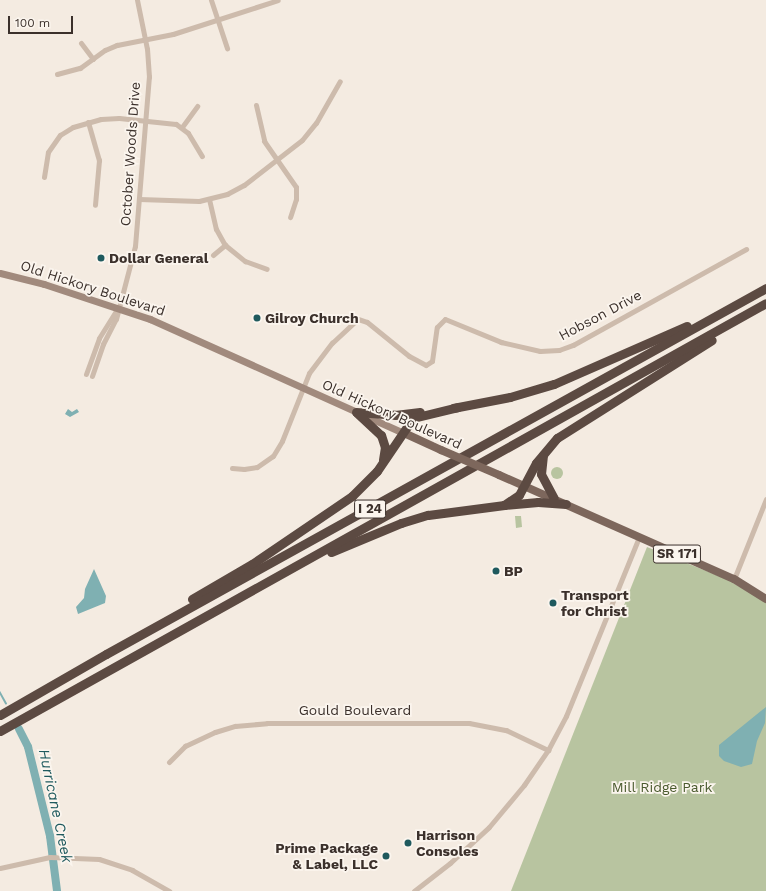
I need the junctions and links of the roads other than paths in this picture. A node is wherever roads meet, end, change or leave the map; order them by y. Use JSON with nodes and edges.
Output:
{"nodes":[{"id":1,"x":137,"y":0,"type":"edge"},
{"id":2,"x":211,"y":0,"type":"edge"},
{"id":3,"x":278,"y":0,"type":"edge"},
{"id":4,"x":218,"y":20,"type":"junction"},
{"id":5,"x":145,"y":40,"type":"junction"},
{"id":6,"x":81,"y":43,"type":"dead end"},
{"id":7,"x":227,"y":48,"type":"dead end"},
{"id":8,"x":93,"y":59,"type":"junction"},
{"id":9,"x":57,"y":74,"type":"dead end"},
{"id":10,"x":340,"y":81,"type":"dead end"},
{"id":11,"x":256,"y":105,"type":"dead end"},
{"id":12,"x":197,"y":106,"type":"dead end"},
{"id":13,"x":146,"y":120,"type":"junction"},
{"id":14,"x":88,"y":122,"type":"junction"},
{"id":15,"x":182,"y":127,"type":"junction"},
{"id":16,"x":202,"y":156,"type":"dead end"},
{"id":17,"x":278,"y":160,"type":"junction"},
{"id":18,"x":44,"y":177,"type":"dead end"},
{"id":19,"x":139,"y":199,"type":"junction"},
{"id":20,"x":209,"y":199,"type":"junction"},
{"id":21,"x":95,"y":205,"type":"dead end"},
{"id":22,"x":290,"y":217,"type":"dead end"},
{"id":23,"x":225,"y":245,"type":"junction"},
{"id":24,"x":746,"y":249,"type":"dead end"},
{"id":25,"x":213,"y":255,"type":"dead end"},
{"id":26,"x":267,"y":269,"type":"dead end"},
{"id":27,"x":0,"y":273,"type":"edge"},
{"id":28,"x":766,"y":288,"type":"edge"},
{"id":29,"x":740,"y":302,"type":"junction"},
{"id":30,"x":766,"y":303,"type":"edge"},
{"id":31,"x":766,"y":306,"type":"edge"},
{"id":32,"x":118,"y":308,"type":"junction"},
{"id":33,"x":89,"y":375,"type":"dead end"},
{"id":34,"x":303,"y":388,"type":"junction"},
{"id":35,"x":458,"y":407,"type":"junction"},
{"id":36,"x":356,"y":412,"type":"junction"},
{"id":37,"x":404,"y":433,"type":"junction"},
{"id":38,"x":545,"y":450,"type":"junction"},
{"id":39,"x":380,"y":466,"type":"junction"},
{"id":40,"x":232,"y":468,"type":"dead end"},
{"id":41,"x":524,"y":485,"type":"junction"},
{"id":42,"x":554,"y":498,"type":"junction"},
{"id":43,"x":766,"y":499,"type":"edge"},
{"id":44,"x":566,"y":504,"type":"junction"},
{"id":45,"x":504,"y":505,"type":"junction"},
{"id":46,"x":639,"y":537,"type":"junction"},
{"id":47,"x":734,"y":579,"type":"junction"},
{"id":48,"x":268,"y":581,"type":"junction"},
{"id":49,"x":766,"y":599,"type":"edge"},
{"id":50,"x":106,"y":654,"type":"junction"},
{"id":51,"x":0,"y":715,"type":"edge"},
{"id":52,"x":0,"y":731,"type":"edge"},
{"id":53,"x":548,"y":750,"type":"junction"},
{"id":54,"x":169,"y":762,"type":"dead end"},
{"id":55,"x":0,"y":868,"type":"edge"},
{"id":56,"x":169,"y":891,"type":"edge"},
{"id":57,"x":414,"y":891,"type":"edge"}],
"edges":[{"from":1,"to":5,"type":"street","name":"October Woods Drive"},
{"from":2,"to":4,"type":"street"},
{"from":3,"to":4,"type":"street"},
{"from":4,"to":5,"type":"street"},
{"from":4,"to":7,"type":"street"},
{"from":5,"to":8,"type":"street"},
{"from":5,"to":13,"type":"street","name":"October Woods Drive"},
{"from":6,"to":8,"type":"street"},
{"from":8,"to":9,"type":"street"},
{"from":10,"to":17,"type":"street"},
{"from":11,"to":17,"type":"street"},
{"from":12,"to":15,"type":"street"},
{"from":13,"to":14,"type":"street"},
{"from":13,"to":15,"type":"street"},
{"from":13,"to":19,"type":"street","name":"October Woods Drive"},
{"from":14,"to":18,"type":"street"},
{"from":14,"to":21,"type":"street"},
{"from":15,"to":16,"type":"street"},
{"from":17,"to":20,"type":"street"},
{"from":17,"to":22,"type":"street"},
{"from":19,"to":20,"type":"street"},
{"from":19,"to":32,"type":"street","name":"October Woods Drive"},
{"from":20,"to":23,"type":"street"},
{"from":23,"to":25,"type":"street"},
{"from":23,"to":26,"type":"street"},
{"from":24,"to":34,"type":"street","name":"Hobson Drive"},
{"from":27,"to":32,"type":"main road","name":"Old Hickory Boulevard"},
{"from":28,"to":29,"type":"highway","number":"I 24"},
{"from":29,"to":35,"type":"highway"},
{"from":29,"to":50,"type":"highway","number":"I 24"},
{"from":30,"to":48,"type":"highway","number":"I 24"},
{"from":31,"to":38,"type":"highway"},
{"from":32,"to":33,"type":"street","name":"October Woods Drive"},
{"from":32,"to":34,"type":"main road","name":"Old Hickory Boulevard"},
{"from":34,"to":36,"type":"main road","name":"Old Hickory Boulevard"},
{"from":34,"to":40,"type":"street"},
{"from":35,"to":36,"type":"highway"},
{"from":35,"to":37,"type":"highway"},
{"from":36,"to":37,"type":"main road","name":"Old Hickory Boulevard"},
{"from":36,"to":39,"type":"highway"},
{"from":37,"to":39,"type":"highway"},
{"from":37,"to":41,"type":"main road","name":"Old Hickory Boulevard","number":"SR 171","bridge":true},
{"from":38,"to":41,"type":"highway"},
{"from":38,"to":42,"type":"highway"},
{"from":39,"to":50,"type":"highway"},
{"from":41,"to":42,"type":"main road","name":"Old Hickory Boulevard","number":"SR 171"},
{"from":41,"to":45,"type":"highway"},
{"from":42,"to":44,"type":"main road","name":"Old Hickory Boulevard","number":"SR 171"},
{"from":43,"to":47,"type":"street"},
{"from":44,"to":45,"type":"highway"},
{"from":44,"to":46,"type":"main road","name":"Old Hickory Boulevard","number":"SR 171"},
{"from":45,"to":48,"type":"highway"},
{"from":46,"to":47,"type":"main road","name":"Old Hickory Boulevard","number":"SR 171"},
{"from":46,"to":53,"type":"street"},
{"from":47,"to":49,"type":"main road","name":"Old Hickory Boulevard","number":"SR 171"},
{"from":48,"to":52,"type":"highway","number":"I 24"},
{"from":50,"to":51,"type":"highway","number":"I 24"},
{"from":53,"to":54,"type":"street","name":"Gould Boulevard"},
{"from":53,"to":57,"type":"street"},
{"from":55,"to":56,"type":"street"}]}
